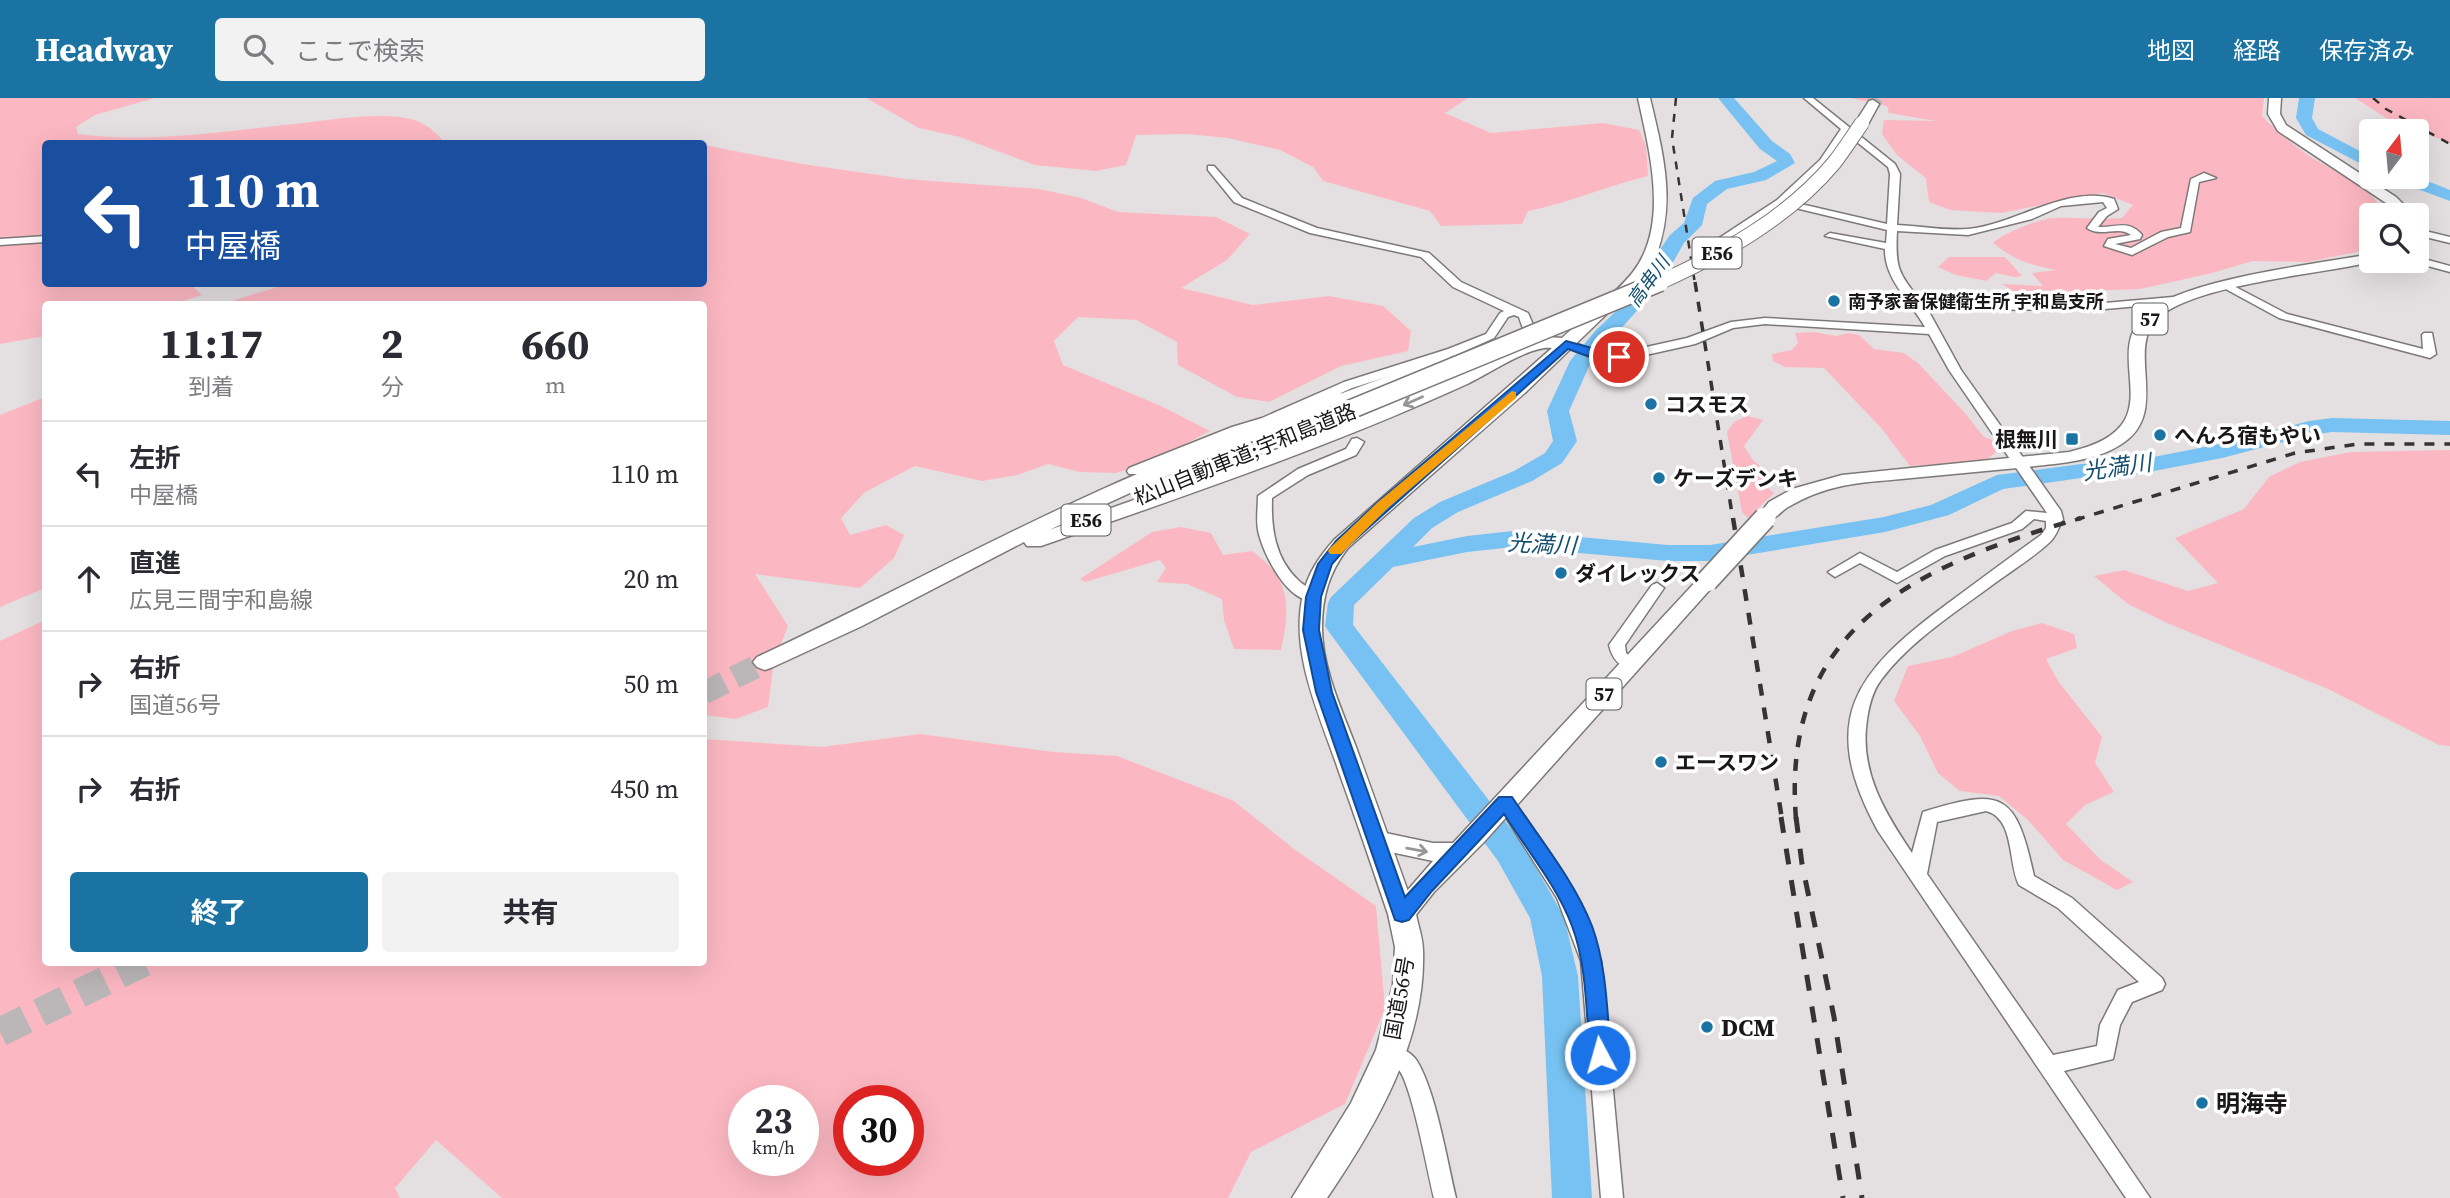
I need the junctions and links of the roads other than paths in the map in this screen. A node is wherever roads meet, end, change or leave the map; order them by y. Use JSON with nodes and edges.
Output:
{"nodes":[{"id":1,"x":1644,"y":98,"type":"edge"},
{"id":2,"x":1808,"y":98,"type":"edge"},
{"id":3,"x":2275,"y":98,"type":"edge"},
{"id":4,"x":1873,"y":104,"type":"dead end"},
{"id":5,"x":1862,"y":123,"type":"joint"},
{"id":6,"x":1846,"y":129,"type":"junction"},
{"id":7,"x":1211,"y":169,"type":"dead end"},
{"id":8,"x":2211,"y":178,"type":"dead end"},
{"id":9,"x":1781,"y":202,"type":"junction"},
{"id":10,"x":2394,"y":203,"type":"edge"},
{"id":11,"x":1891,"y":228,"type":"junction"},
{"id":12,"x":2429,"y":235,"type":"edge"},
{"id":13,"x":1830,"y":236,"type":"dead end"},
{"id":14,"x":42,"y":239,"type":"edge"},
{"id":15,"x":2450,"y":240,"type":"edge"},
{"id":16,"x":0,"y":242,"type":"edge"},
{"id":17,"x":1890,"y":247,"type":"junction"},
{"id":18,"x":1706,"y":250,"type":"dead end"},
{"id":19,"x":2359,"y":260,"type":"edge"},
{"id":20,"x":2429,"y":264,"type":"edge"},
{"id":21,"x":2450,"y":269,"type":"edge"},
{"id":22,"x":2226,"y":285,"type":"junction"},
{"id":23,"x":2173,"y":300,"type":"junction"},
{"id":24,"x":1920,"y":307,"type":"junction"},
{"id":25,"x":1514,"y":311,"type":"junction"},
{"id":26,"x":1933,"y":331,"type":"junction"},
{"id":27,"x":2428,"y":335,"type":"dead end"},
{"id":28,"x":1536,"y":337,"type":"junction"},
{"id":29,"x":1572,"y":346,"type":"junction"},
{"id":30,"x":1460,"y":381,"type":"junction"},
{"id":31,"x":1521,"y":387,"type":"junction"},
{"id":32,"x":1357,"y":442,"type":"dead end"},
{"id":33,"x":1134,"y":471,"type":"dead end"},
{"id":34,"x":2027,"y":472,"type":"junction"},
{"id":35,"x":2056,"y":519,"type":"junction"},
{"id":36,"x":1020,"y":547,"type":"junction"},
{"id":37,"x":1835,"y":572,"type":"dead end"},
{"id":38,"x":1657,"y":588,"type":"dead end"},
{"id":39,"x":1313,"y":597,"type":"junction"},
{"id":40,"x":841,"y":627,"type":"junction"},
{"id":41,"x":765,"y":662,"type":"tunnel mouth"},
{"id":42,"x":1631,"y":664,"type":"junction"},
{"id":43,"x":1503,"y":804,"type":"junction"},
{"id":44,"x":1376,"y":840,"type":"junction"},
{"id":45,"x":1467,"y":844,"type":"junction"},
{"id":46,"x":1917,"y":876,"type":"junction"},
{"id":47,"x":1402,"y":915,"type":"junction"},
{"id":48,"x":1390,"y":1052,"type":"junction"},
{"id":49,"x":2050,"y":1065,"type":"junction"},
{"id":50,"x":1308,"y":1198,"type":"edge"},
{"id":51,"x":1445,"y":1198,"type":"edge"},
{"id":52,"x":1612,"y":1198,"type":"edge"},
{"id":53,"x":2139,"y":1198,"type":"edge"}],
"edges":[{"from":1,"to":29,"type":"highway","name":"国道56号"},
{"from":2,"to":6,"type":"street"},
{"from":3,"to":10,"type":"main road"},
{"from":4,"to":5,"type":"highway","number":"E56"},
{"from":5,"to":28,"type":"highway","number":"E56","bridge":true},
{"from":6,"to":9,"type":"street"},
{"from":6,"to":11,"type":"street"},
{"from":7,"to":25,"type":"street"},
{"from":8,"to":11,"type":"street"},
{"from":9,"to":11,"type":"street"},
{"from":9,"to":18,"type":"street"},
{"from":11,"to":17,"type":"street"},
{"from":12,"to":15,"type":"street"},
{"from":13,"to":17,"type":"street"},
{"from":14,"to":16,"type":"street"},
{"from":17,"to":24,"type":"street"},
{"from":19,"to":22,"type":"main road","number":"57"},
{"from":20,"to":21,"type":"street"},
{"from":22,"to":23,"type":"main road","number":"57"},
{"from":22,"to":27,"type":"street"},
{"from":23,"to":24,"type":"street"},
{"from":23,"to":34,"type":"main road","number":"57"},
{"from":24,"to":26,"type":"street"},
{"from":25,"to":28,"type":"street"},
{"from":25,"to":33,"type":"street"},
{"from":26,"to":29,"type":"street"},
{"from":26,"to":34,"type":"street"},
{"from":28,"to":29,"type":"highway"},
{"from":28,"to":30,"type":"highway"},
{"from":28,"to":36,"type":"highway","name":"松山自動車道;宇和島道路","number":"E56","bridge":true},
{"from":28,"to":40,"type":"highway"},
{"from":29,"to":31,"type":"highway","name":"国道56号"},
{"from":30,"to":31,"type":"highway"},
{"from":30,"to":36,"type":"highway","one_way":true},
{"from":31,"to":39,"type":"highway","name":"国道56号"},
{"from":32,"to":39,"type":"street"},
{"from":34,"to":35,"type":"street"},
{"from":34,"to":42,"type":"main road","number":"57","bridge":true},
{"from":35,"to":37,"type":"street"},
{"from":35,"to":46,"type":"street"},
{"from":36,"to":40,"type":"highway","name":"松山自動車道;宇和島道路","number":"E56"},
{"from":38,"to":42,"type":"street"},
{"from":39,"to":44,"type":"highway","name":"国道56号"},
{"from":40,"to":41,"type":"highway","name":"松山自動車道;宇和島道路","number":"E56"},
{"from":42,"to":43,"type":"main road","number":"57"},
{"from":43,"to":45,"type":"main road","number":"57"},
{"from":43,"to":52,"type":"street"},
{"from":44,"to":45,"type":"main road","one_way":true},
{"from":44,"to":47,"type":"highway","name":"国道56号"},
{"from":45,"to":47,"type":"main road","number":"57"},
{"from":46,"to":49,"type":"street"},
{"from":46,"to":49,"type":"street"},
{"from":47,"to":48,"type":"highway","name":"国道56号"},
{"from":48,"to":50,"type":"highway","name":"国道56号"},
{"from":48,"to":51,"type":"street"},
{"from":49,"to":53,"type":"street"}]}
